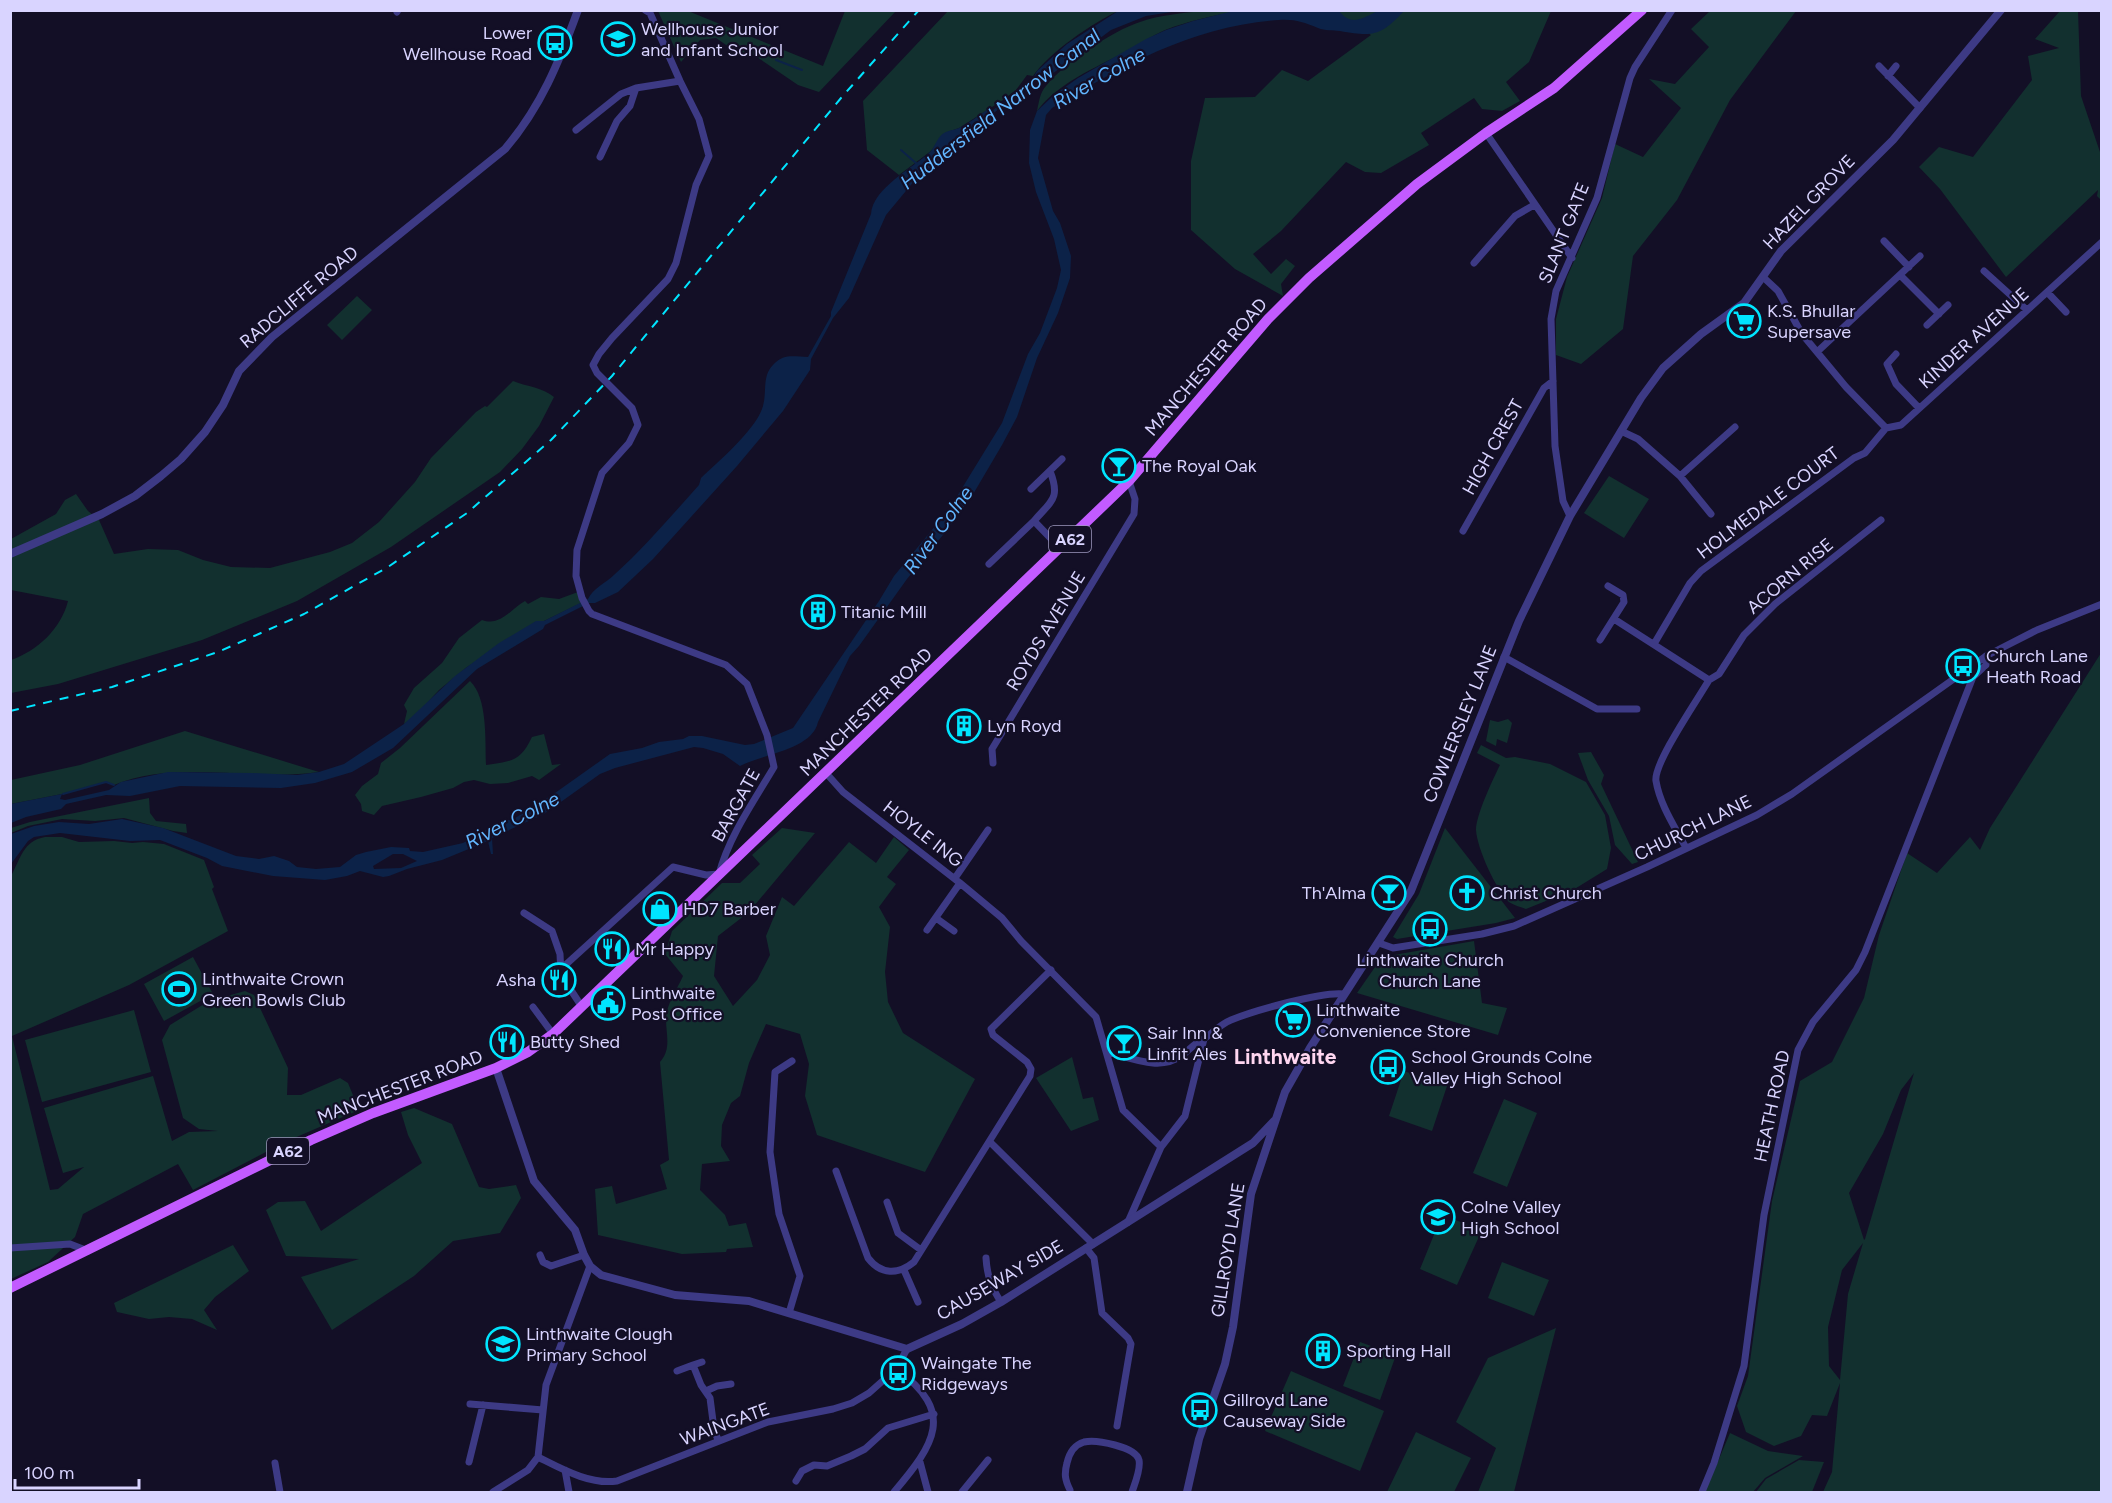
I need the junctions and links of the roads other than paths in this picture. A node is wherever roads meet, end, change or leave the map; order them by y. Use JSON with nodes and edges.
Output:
{"nodes":[{"id":1,"x":578,"y":10,"type":"edge"},
{"id":2,"x":645,"y":10,"type":"edge"},
{"id":3,"x":1642,"y":10,"type":"edge"},
{"id":4,"x":1672,"y":10,"type":"edge"},
{"id":5,"x":2001,"y":10,"type":"edge"},
{"id":6,"x":1879,"y":66,"type":"dead end"},
{"id":7,"x":1896,"y":66,"type":"dead end"},
{"id":8,"x":1888,"y":76,"type":"junction"},
{"id":9,"x":680,"y":81,"type":"junction"},
{"id":10,"x":636,"y":88,"type":"junction"},
{"id":11,"x":1920,"y":108,"type":"junction"},
{"id":12,"x":576,"y":130,"type":"dead end"},
{"id":13,"x":1486,"y":133,"type":"junction"},
{"id":14,"x":600,"y":157,"type":"dead end"},
{"id":15,"x":1534,"y":205,"type":"junction"},
{"id":16,"x":1884,"y":241,"type":"dead end"},
{"id":17,"x":2102,"y":242,"type":"edge"},
{"id":18,"x":1920,"y":256,"type":"dead end"},
{"id":19,"x":1572,"y":258,"type":"junction"},
{"id":20,"x":1474,"y":262,"type":"dead end"},
{"id":21,"x":1909,"y":267,"type":"junction"},
{"id":22,"x":1984,"y":272,"type":"dead end"},
{"id":23,"x":1900,"y":275,"type":"junction"},
{"id":24,"x":1763,"y":277,"type":"junction"},
{"id":25,"x":2047,"y":292,"type":"junction"},
{"id":26,"x":1948,"y":305,"type":"dead end"},
{"id":27,"x":2027,"y":310,"type":"junction"},
{"id":28,"x":2066,"y":312,"type":"dead end"},
{"id":29,"x":1938,"y":314,"type":"junction"},
{"id":30,"x":1927,"y":325,"type":"dead end"},
{"id":31,"x":1817,"y":352,"type":"junction"},
{"id":32,"x":1896,"y":354,"type":"dead end"},
{"id":33,"x":1553,"y":381,"type":"junction"},
{"id":34,"x":1919,"y":408,"type":"junction"},
{"id":35,"x":1735,"y":427,"type":"dead end"},
{"id":36,"x":1887,"y":428,"type":"junction"},
{"id":37,"x":1621,"y":431,"type":"junction"},
{"id":38,"x":1865,"y":453,"type":"joint"},
{"id":39,"x":1062,"y":459,"type":"dead end"},
{"id":40,"x":1050,"y":471,"type":"junction"},
{"id":41,"x":1680,"y":476,"type":"junction"},
{"id":42,"x":1129,"y":482,"type":"junction"},
{"id":43,"x":1031,"y":489,"type":"dead end"},
{"id":44,"x":1711,"y":514,"type":"dead end"},
{"id":45,"x":1570,"y":516,"type":"junction"},
{"id":46,"x":1881,"y":520,"type":"dead end"},
{"id":47,"x":1034,"y":521,"type":"junction"},
{"id":48,"x":1463,"y":531,"type":"dead end"},
{"id":49,"x":1060,"y":548,"type":"junction"},
{"id":50,"x":10,"y":554,"type":"edge"},
{"id":51,"x":989,"y":564,"type":"dead end"},
{"id":52,"x":1608,"y":586,"type":"dead end"},
{"id":53,"x":2102,"y":604,"type":"edge"},
{"id":54,"x":1614,"y":619,"type":"junction"},
{"id":55,"x":1600,"y":640,"type":"dead end"},
{"id":56,"x":1654,"y":644,"type":"junction"},
{"id":57,"x":1986,"y":656,"type":"junction"},
{"id":58,"x":1504,"y":657,"type":"junction"},
{"id":59,"x":1709,"y":680,"type":"junction"},
{"id":60,"x":1637,"y":709,"type":"dead end"},
{"id":61,"x":993,"y":763,"type":"dead end"},
{"id":62,"x":826,"y":773,"type":"junction"},
{"id":63,"x":988,"y":830,"type":"dead end"},
{"id":64,"x":1686,"y":849,"type":"junction"},
{"id":65,"x":719,"y":874,"type":"junction"},
{"id":66,"x":958,"y":880,"type":"junction"},
{"id":67,"x":524,"y":913,"type":"dead end"},
{"id":68,"x":936,"y":918,"type":"junction"},
{"id":69,"x":927,"y":930,"type":"dead end"},
{"id":70,"x":954,"y":931,"type":"dead end"},
{"id":71,"x":1378,"y":943,"type":"junction"},
{"id":72,"x":561,"y":969,"type":"junction"},
{"id":73,"x":1051,"y":970,"type":"junction"},
{"id":74,"x":1345,"y":993,"type":"junction"},
{"id":75,"x":533,"y":1007,"type":"dead end"},
{"id":76,"x":582,"y":1007,"type":"junction"},
{"id":77,"x":553,"y":1034,"type":"junction"},
{"id":78,"x":1204,"y":1039,"type":"junction"},
{"id":79,"x":1107,"y":1052,"type":"junction"},
{"id":80,"x":792,"y":1061,"type":"dead end"},
{"id":81,"x":496,"y":1068,"type":"junction"},
{"id":82,"x":1277,"y":1118,"type":"junction"},
{"id":83,"x":990,"y":1142,"type":"junction"},
{"id":84,"x":1161,"y":1147,"type":"junction"},
{"id":85,"x":836,"y":1171,"type":"dead end"},
{"id":86,"x":887,"y":1202,"type":"dead end"},
{"id":87,"x":1128,"y":1222,"type":"junction"},
{"id":88,"x":1090,"y":1246,"type":"junction"},
{"id":89,"x":10,"y":1248,"type":"edge"},
{"id":90,"x":921,"y":1250,"type":"junction"},
{"id":91,"x":88,"y":1251,"type":"junction"},
{"id":92,"x":540,"y":1255,"type":"dead end"},
{"id":93,"x":584,"y":1255,"type":"junction"},
{"id":94,"x":986,"y":1257,"type":"dead end"},
{"id":95,"x":590,"y":1266,"type":"junction"},
{"id":96,"x":904,"y":1270,"type":"junction"},
{"id":97,"x":10,"y":1288,"type":"edge"},
{"id":98,"x":918,"y":1302,"type":"dead end"},
{"id":99,"x":1001,"y":1302,"type":"junction"},
{"id":100,"x":789,"y":1313,"type":"junction"},
{"id":101,"x":907,"y":1349,"type":"junction"},
{"id":102,"x":702,"y":1362,"type":"dead end"},
{"id":103,"x":693,"y":1365,"type":"junction"},
{"id":104,"x":896,"y":1369,"type":"junction"},
{"id":105,"x":677,"y":1371,"type":"dead end"},
{"id":106,"x":731,"y":1384,"type":"dead end"},
{"id":107,"x":706,"y":1391,"type":"junction"},
{"id":108,"x":470,"y":1404,"type":"dead end"},
{"id":109,"x":483,"y":1405,"type":"junction"},
{"id":110,"x":543,"y":1410,"type":"junction"},
{"id":111,"x":933,"y":1414,"type":"junction"},
{"id":112,"x":1117,"y":1426,"type":"dead end"},
{"id":113,"x":718,"y":1440,"type":"junction"},
{"id":114,"x":538,"y":1457,"type":"junction"},
{"id":115,"x":988,"y":1460,"type":"dead end"},
{"id":116,"x":469,"y":1462,"type":"dead end"},
{"id":117,"x":920,"y":1462,"type":"junction"},
{"id":118,"x":274,"y":1463,"type":"dead end"},
{"id":119,"x":565,"y":1470,"type":"junction"},
{"id":120,"x":796,"y":1481,"type":"dead end"},
{"id":121,"x":1070,"y":1490,"type":"dead end"},
{"id":122,"x":280,"y":1492,"type":"edge"},
{"id":123,"x":493,"y":1492,"type":"edge"},
{"id":124,"x":569,"y":1492,"type":"edge"},
{"id":125,"x":894,"y":1492,"type":"edge"},
{"id":126,"x":928,"y":1492,"type":"edge"},
{"id":127,"x":962,"y":1492,"type":"edge"},
{"id":128,"x":1132,"y":1492,"type":"edge"},
{"id":129,"x":1187,"y":1492,"type":"edge"},
{"id":130,"x":1702,"y":1492,"type":"edge"}],
"edges":[{"from":1,"to":50,"type":"street","name":"RADCLIFFE ROAD"},
{"from":2,"to":9,"type":"street"},
{"from":3,"to":13,"type":"main road","name":"MANCHESTER ROAD","number":"A62"},
{"from":4,"to":19,"type":"street","name":"SLANT GATE"},
{"from":5,"to":11,"type":"street"},
{"from":6,"to":8,"type":"street"},
{"from":7,"to":8,"type":"street"},
{"from":8,"to":11,"type":"street"},
{"from":9,"to":10,"type":"street"},
{"from":9,"to":65,"type":"street","name":"BARGATE"},
{"from":10,"to":12,"type":"street"},
{"from":10,"to":14,"type":"street"},
{"from":11,"to":24,"type":"street","name":"HAZEL GROVE"},
{"from":13,"to":15,"type":"street"},
{"from":13,"to":42,"type":"main road","name":"MANCHESTER ROAD","number":"A62"},
{"from":15,"to":19,"type":"street"},
{"from":15,"to":20,"type":"street"},
{"from":16,"to":21,"type":"street"},
{"from":17,"to":25,"type":"street","name":"KINDER AVENUE"},
{"from":18,"to":21,"type":"street"},
{"from":19,"to":33,"type":"street","name":"SLANT GATE"},
{"from":21,"to":23,"type":"street"},
{"from":22,"to":27,"type":"street"},
{"from":23,"to":29,"type":"street"},
{"from":23,"to":31,"type":"street"},
{"from":24,"to":31,"type":"street"},
{"from":24,"to":37,"type":"street","name":"HAZEL GROVE"},
{"from":25,"to":27,"type":"street","name":"KINDER AVENUE"},
{"from":25,"to":28,"type":"street"},
{"from":26,"to":29,"type":"street"},
{"from":27,"to":34,"type":"street","name":"KINDER AVENUE"},
{"from":29,"to":30,"type":"street"},
{"from":31,"to":36,"type":"street"},
{"from":32,"to":34,"type":"street"},
{"from":33,"to":45,"type":"street","name":"SLANT GATE"},
{"from":33,"to":48,"type":"street","name":"HIGH CREST"},
{"from":34,"to":36,"type":"street","name":"KINDER AVENUE"},
{"from":35,"to":41,"type":"street"},
{"from":36,"to":38,"type":"street","name":"KINDER AVENUE"},
{"from":37,"to":41,"type":"street"},
{"from":37,"to":45,"type":"street","name":"HAZEL GROVE"},
{"from":38,"to":56,"type":"street","name":"HOLMEDALE COURT"},
{"from":39,"to":40,"type":"street"},
{"from":40,"to":43,"type":"street"},
{"from":40,"to":47,"type":"street"},
{"from":41,"to":44,"type":"street"},
{"from":42,"to":49,"type":"main road","name":"MANCHESTER ROAD","number":"A62"},
{"from":42,"to":61,"type":"street","name":"ROYDS AVENUE"},
{"from":45,"to":58,"type":"street","name":"COWLERSLEY LANE"},
{"from":46,"to":59,"type":"street","name":"ACORN RISE"},
{"from":47,"to":49,"type":"street"},
{"from":47,"to":51,"type":"street"},
{"from":49,"to":62,"type":"main road","name":"MANCHESTER ROAD","number":"A62"},
{"from":52,"to":54,"type":"street"},
{"from":53,"to":57,"type":"street","name":"CHURCH LANE"},
{"from":54,"to":55,"type":"street"},
{"from":54,"to":56,"type":"street"},
{"from":56,"to":59,"type":"street"},
{"from":57,"to":64,"type":"street","name":"CHURCH LANE"},
{"from":57,"to":130,"type":"street","name":"HEATH ROAD"},
{"from":58,"to":60,"type":"street"},
{"from":58,"to":71,"type":"street","name":"COWLERSLEY LANE"},
{"from":59,"to":64,"type":"street","name":"ACORN RISE"},
{"from":62,"to":65,"type":"main road","name":"MANCHESTER ROAD","number":"A62"},
{"from":62,"to":66,"type":"street","name":"HOYLE ING"},
{"from":63,"to":66,"type":"street"},
{"from":64,"to":71,"type":"street","name":"CHURCH LANE"},
{"from":65,"to":72,"type":"street"},
{"from":65,"to":76,"type":"main road","name":"MANCHESTER ROAD","number":"A62"},
{"from":66,"to":68,"type":"street"},
{"from":66,"to":73,"type":"street","name":"HOYLE ING"},
{"from":67,"to":72,"type":"street"},
{"from":68,"to":69,"type":"street"},
{"from":68,"to":70,"type":"street"},
{"from":71,"to":74,"type":"street","name":"COWLERSLEY LANE"},
{"from":72,"to":76,"type":"street"},
{"from":73,"to":79,"type":"street","name":"HOYLE ING"},
{"from":73,"to":83,"type":"street"},
{"from":74,"to":78,"type":"street"},
{"from":74,"to":82,"type":"street","name":"GILLROYD LANE"},
{"from":75,"to":77,"type":"street"},
{"from":76,"to":77,"type":"main road","name":"MANCHESTER ROAD","number":"A62"},
{"from":77,"to":81,"type":"main road","name":"MANCHESTER ROAD","number":"A62"},
{"from":78,"to":79,"type":"street"},
{"from":78,"to":84,"type":"street"},
{"from":79,"to":84,"type":"street","name":"HOYLE ING"},
{"from":80,"to":100,"type":"street"},
{"from":81,"to":91,"type":"main road","name":"MANCHESTER ROAD","number":"A62"},
{"from":81,"to":93,"type":"street"},
{"from":82,"to":87,"type":"street","name":"CAUSEWAY SIDE"},
{"from":82,"to":129,"type":"street","name":"GILLROYD LANE"},
{"from":83,"to":88,"type":"street"},
{"from":83,"to":90,"type":"street"},
{"from":84,"to":87,"type":"street"},
{"from":85,"to":96,"type":"street"},
{"from":86,"to":90,"type":"street"},
{"from":87,"to":88,"type":"street","name":"CAUSEWAY SIDE"},
{"from":88,"to":99,"type":"street","name":"CAUSEWAY SIDE"},
{"from":88,"to":112,"type":"street"},
{"from":89,"to":91,"type":"street"},
{"from":90,"to":96,"type":"street"},
{"from":91,"to":97,"type":"main road","name":"MANCHESTER ROAD","number":"A62"},
{"from":92,"to":93,"type":"street"},
{"from":93,"to":95,"type":"street"},
{"from":94,"to":99,"type":"street"},
{"from":95,"to":100,"type":"street"},
{"from":95,"to":110,"type":"street"},
{"from":96,"to":98,"type":"street"},
{"from":99,"to":101,"type":"street","name":"CAUSEWAY SIDE"},
{"from":100,"to":101,"type":"street"},
{"from":101,"to":104,"type":"street","name":"WAINGATE"},
{"from":102,"to":103,"type":"street"},
{"from":103,"to":105,"type":"street"},
{"from":103,"to":107,"type":"street"},
{"from":104,"to":111,"type":"street"},
{"from":104,"to":113,"type":"street","name":"WAINGATE"},
{"from":106,"to":107,"type":"street"},
{"from":107,"to":113,"type":"street"},
{"from":108,"to":109,"type":"street"},
{"from":109,"to":110,"type":"street"},
{"from":109,"to":116,"type":"street"},
{"from":110,"to":114,"type":"street"},
{"from":111,"to":117,"type":"street"},
{"from":111,"to":120,"type":"street"},
{"from":113,"to":119,"type":"street","name":"WAINGATE"},
{"from":114,"to":119,"type":"street","name":"WAINGATE"},
{"from":114,"to":123,"type":"street"},
{"from":115,"to":127,"type":"street"},
{"from":117,"to":125,"type":"street"},
{"from":117,"to":126,"type":"street"},
{"from":118,"to":122,"type":"street"},
{"from":119,"to":124,"type":"street"},
{"from":121,"to":128,"type":"street"}]}
